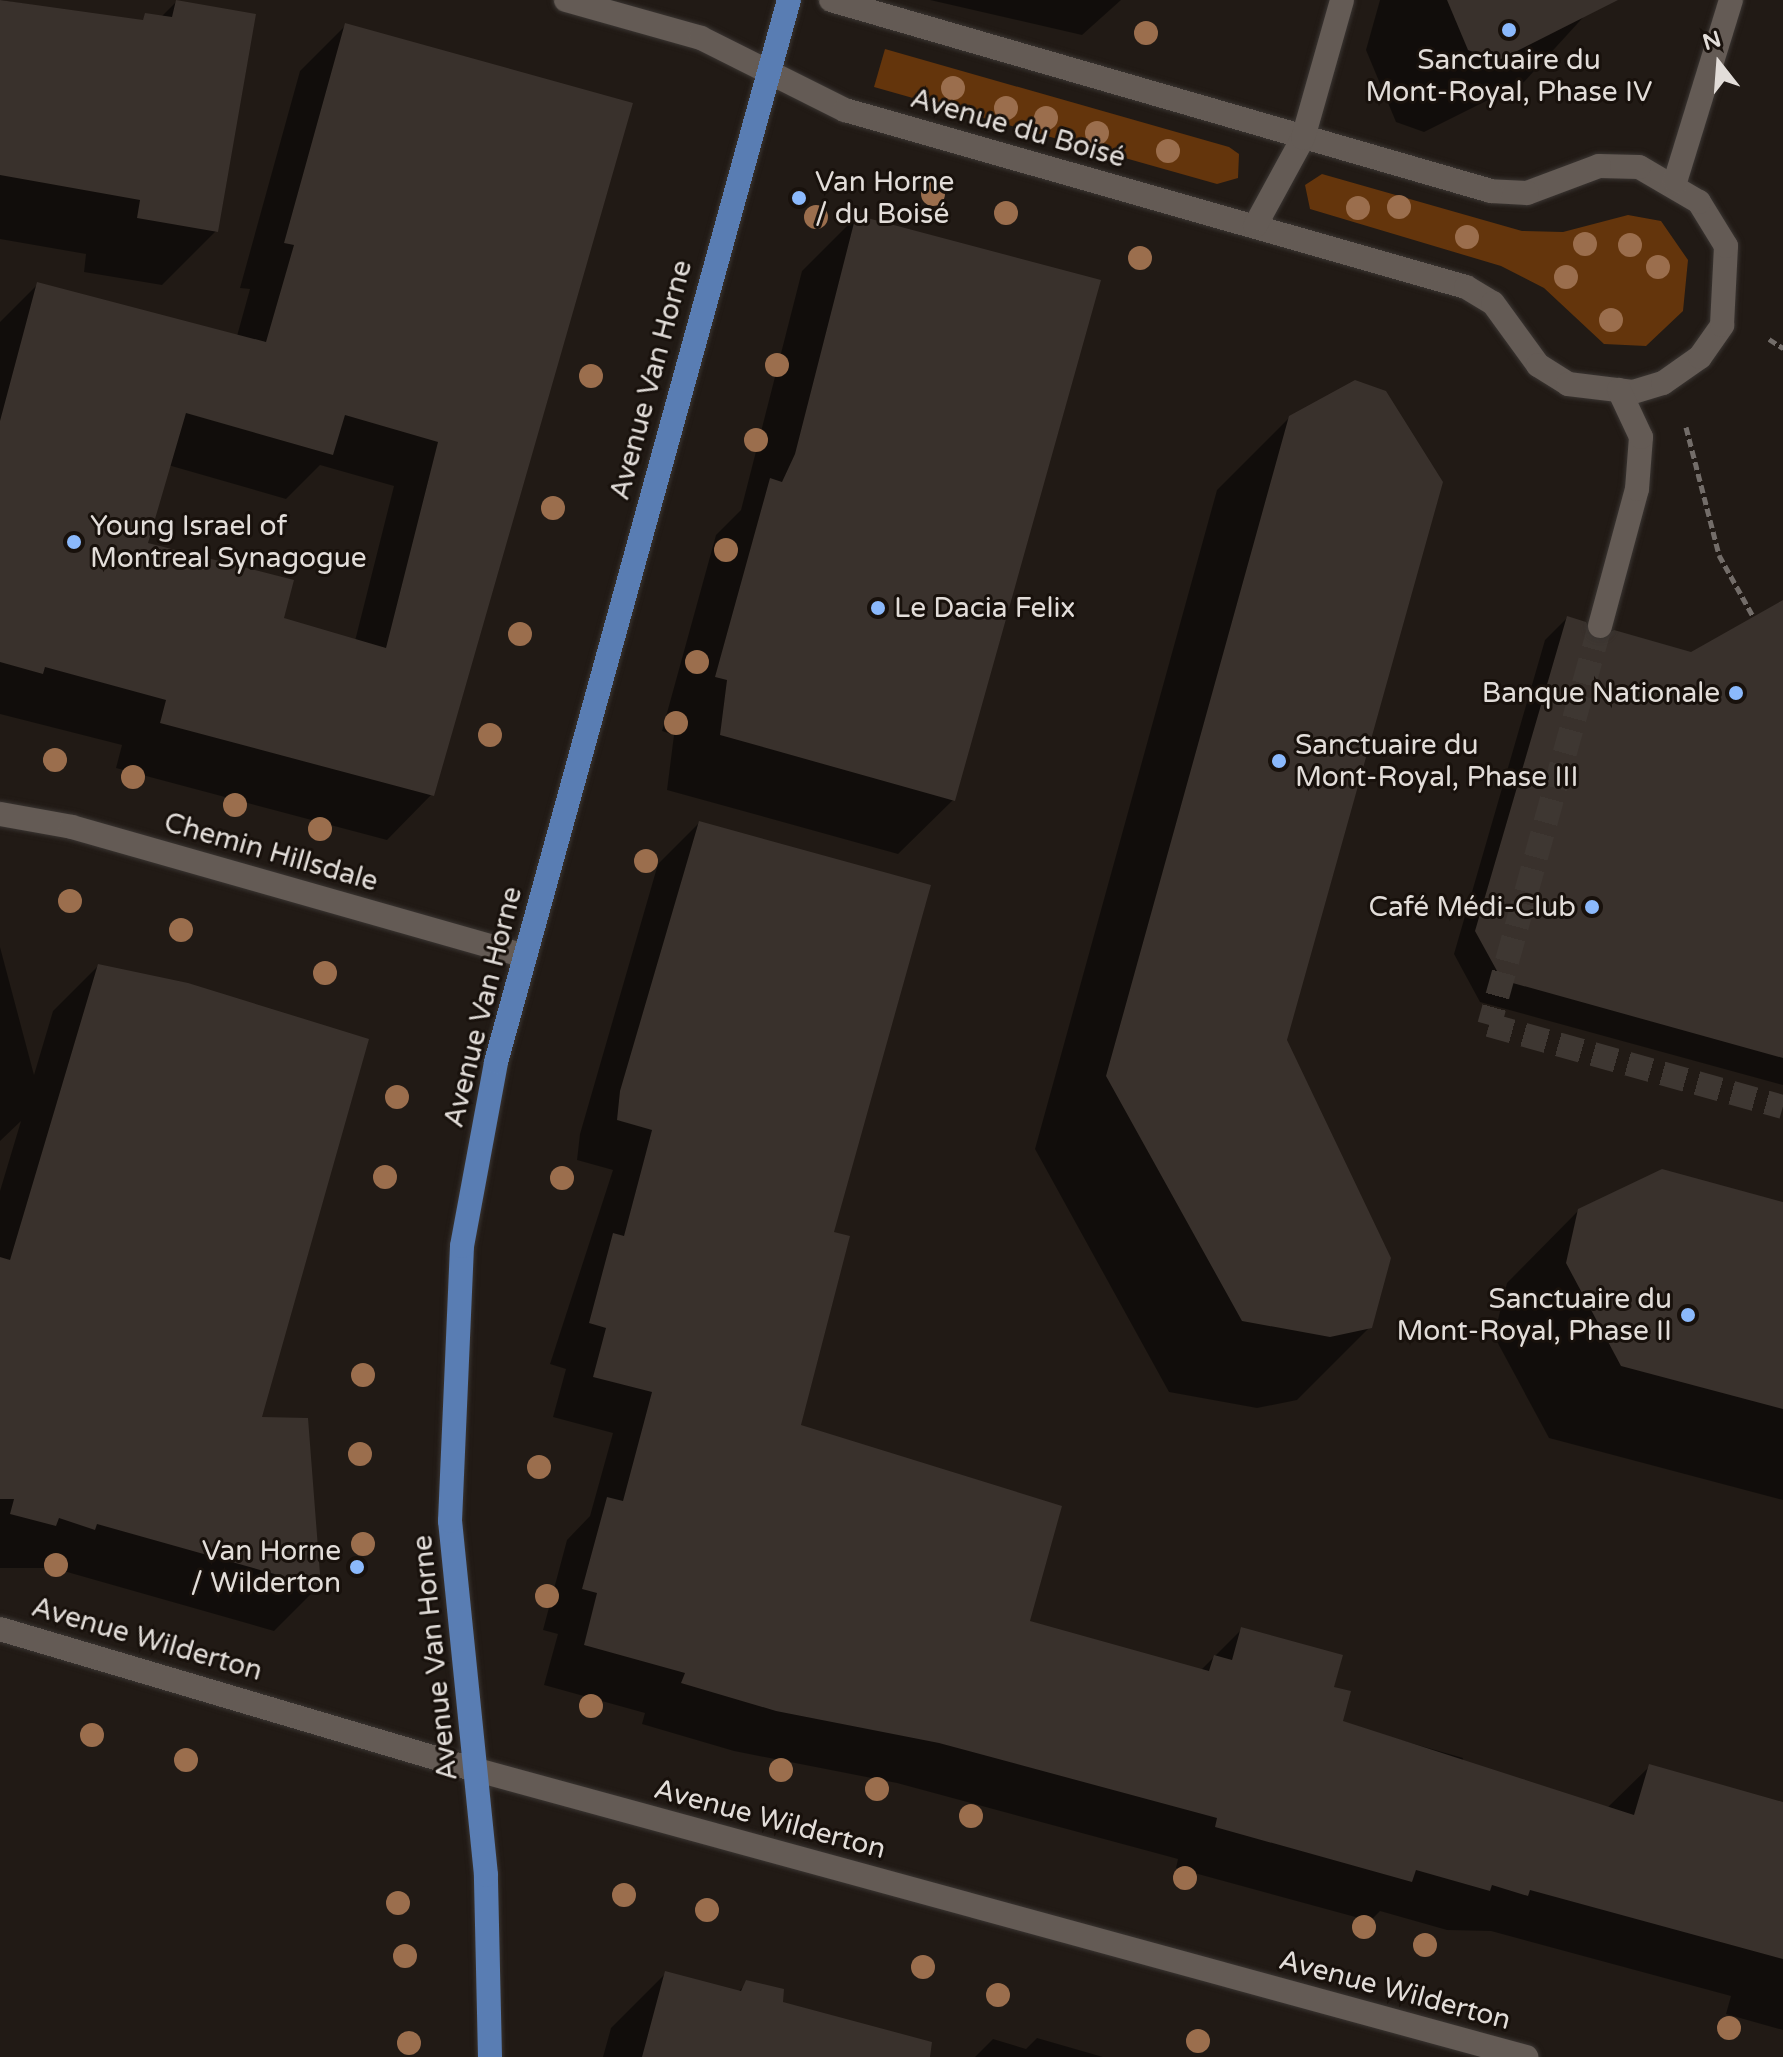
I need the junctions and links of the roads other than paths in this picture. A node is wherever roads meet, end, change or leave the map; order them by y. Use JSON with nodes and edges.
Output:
{"nodes":[{"id":1,"x":566,"y":0,"type":"edge"},
{"id":2,"x":789,"y":0,"type":"edge"},
{"id":3,"x":831,"y":0,"type":"edge"},
{"id":4,"x":1342,"y":0,"type":"edge"},
{"id":5,"x":1731,"y":0,"type":"edge"},
{"id":6,"x":770,"y":73,"type":"junction"},
{"id":7,"x":1303,"y":138,"type":"junction"},
{"id":8,"x":1675,"y":182,"type":"junction"},
{"id":9,"x":1255,"y":226,"type":"junction"},
{"id":10,"x":1619,"y":390,"type":"junction"},
{"id":11,"x":1600,"y":626,"type":"tunnel mouth"},
{"id":12,"x":0,"y":814,"type":"edge"},
{"id":13,"x":525,"y":956,"type":"junction"},
{"id":14,"x":0,"y":1629,"type":"edge"},
{"id":15,"x":477,"y":1770,"type":"junction"},
{"id":16,"x":1520,"y":2056,"type":"edge"},
{"id":17,"x":490,"y":2057,"type":"edge"}],
"edges":[{"from":1,"to":6,"type":"street","name":"Avenue du Boisé"},
{"from":2,"to":6,"type":"main road","name":"Avenue Van Horne"},
{"from":3,"to":7,"type":"street","name":"Avenue du Boisé"},
{"from":4,"to":7,"type":"street"},
{"from":5,"to":8,"type":"street"},
{"from":6,"to":9,"type":"street","name":"Avenue du Boisé"},
{"from":6,"to":13,"type":"main road","name":"Avenue Van Horne"},
{"from":7,"to":8,"type":"street","name":"Avenue du Boisé"},
{"from":7,"to":9,"type":"street"},
{"from":8,"to":10,"type":"street","name":"Avenue du Boisé"},
{"from":9,"to":10,"type":"street","name":"Avenue du Boisé"},
{"from":10,"to":11,"type":"street"},
{"from":12,"to":13,"type":"street","name":"Chemin Hillsdale"},
{"from":13,"to":15,"type":"main road","name":"Avenue Van Horne"},
{"from":14,"to":15,"type":"street","name":"Avenue Wilderton"},
{"from":15,"to":16,"type":"street","name":"Avenue Wilderton"},
{"from":15,"to":17,"type":"main road","name":"Avenue Van Horne"}]}
